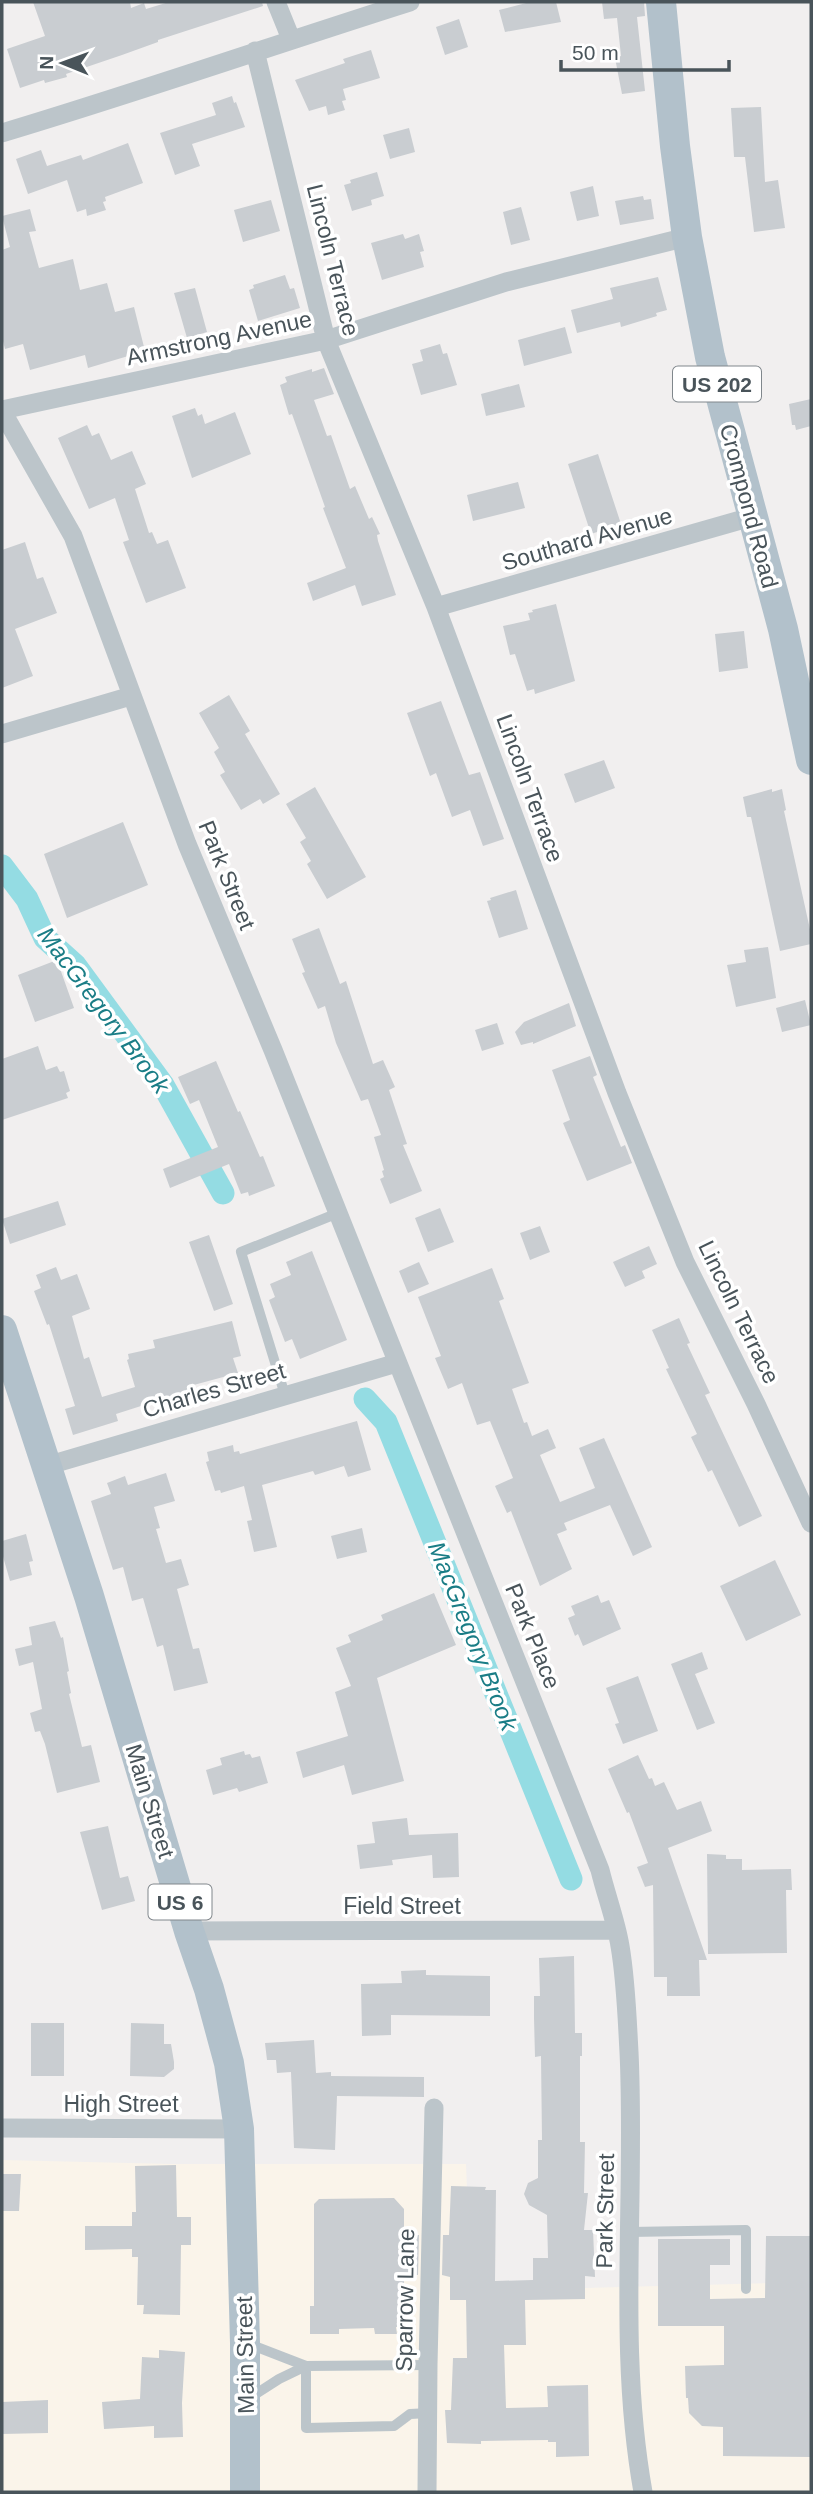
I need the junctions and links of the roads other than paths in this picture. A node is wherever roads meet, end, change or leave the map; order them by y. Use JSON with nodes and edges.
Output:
{"nodes":[{"id":1,"x":276,"y":2,"type":"edge"},
{"id":2,"x":410,"y":2,"type":"edge"},
{"id":3,"x":661,"y":2,"type":"edge"},
{"id":4,"x":291,"y":39,"type":"junction"},
{"id":5,"x":255,"y":51,"type":"junction"},
{"id":6,"x":2,"y":134,"type":"edge"},
{"id":7,"x":687,"y":237,"type":"junction"},
{"id":8,"x":326,"y":340,"type":"junction"},
{"id":9,"x":2,"y":411,"type":"edge"},
{"id":10,"x":751,"y":517,"type":"junction"},
{"id":11,"x":436,"y":607,"type":"junction"},
{"id":12,"x":131,"y":696,"type":"junction"},
{"id":13,"x":808,"y":725,"type":"edge"},
{"id":14,"x":2,"y":734,"type":"edge"},
{"id":15,"x":811,"y":760,"type":"edge"},
{"id":16,"x":338,"y":1213,"type":"junction"},
{"id":17,"x":2,"y":1330,"type":"edge"},
{"id":18,"x":397,"y":1363,"type":"junction"},
{"id":19,"x":285,"y":1395,"type":"junction"},
{"id":20,"x":46,"y":1466,"type":"junction"},
{"id":21,"x":811,"y":1524,"type":"edge"},
{"id":22,"x":616,"y":1930,"type":"junction"},
{"id":23,"x":189,"y":1931,"type":"junction"},
{"id":24,"x":434,"y":2108,"type":"dead end"},
{"id":25,"x":2,"y":2128,"type":"edge"},
{"id":26,"x":239,"y":2129,"type":"junction"},
{"id":27,"x":630,"y":2232,"type":"junction"},
{"id":28,"x":746,"y":2289,"type":"dead end"},
{"id":29,"x":245,"y":2343,"type":"junction"},
{"id":30,"x":428,"y":2365,"type":"junction"},
{"id":31,"x":306,"y":2366,"type":"junction"},
{"id":32,"x":245,"y":2401,"type":"junction"},
{"id":33,"x":429,"y":2413,"type":"junction"},
{"id":34,"x":246,"y":2492,"type":"edge"},
{"id":35,"x":427,"y":2492,"type":"edge"},
{"id":36,"x":643,"y":2492,"type":"edge"}],
"edges":[{"from":1,"to":4,"type":"street"},
{"from":2,"to":4,"type":"street"},
{"from":3,"to":7,"type":"main road","name":"Crompond Road","number":"US 202"},
{"from":4,"to":5,"type":"street"},
{"from":5,"to":6,"type":"street"},
{"from":5,"to":8,"type":"street","name":"Lincoln Terrace"},
{"from":7,"to":8,"type":"street","name":"Armstrong Avenue"},
{"from":7,"to":10,"type":"main road","name":"Crompond Road","number":"US 202"},
{"from":8,"to":9,"type":"street","name":"Armstrong Avenue"},
{"from":8,"to":11,"type":"street","name":"Lincoln Terrace"},
{"from":9,"to":12,"type":"street","name":"Park Street"},
{"from":10,"to":11,"type":"street","name":"Southard Avenue"},
{"from":10,"to":13,"type":"main road","name":"Crompond Road","number":"US 202"},
{"from":11,"to":21,"type":"street","name":"Lincoln Terrace"},
{"from":12,"to":14,"type":"street"},
{"from":12,"to":16,"type":"street","name":"Park Street"},
{"from":13,"to":15,"type":"main road","name":"Crompond Road","number":"US 202"},
{"from":16,"to":18,"type":"street","name":"Park Street"},
{"from":16,"to":19,"type":"lane"},
{"from":17,"to":20,"type":"main road","name":"Main Street","number":"US 6"},
{"from":18,"to":19,"type":"street","name":"Charles Street"},
{"from":18,"to":22,"type":"street","name":"Park Place"},
{"from":19,"to":20,"type":"street","name":"Charles Street"},
{"from":20,"to":23,"type":"main road","name":"Main Street","number":"US 6"},
{"from":22,"to":23,"type":"street","name":"Field Street"},
{"from":22,"to":27,"type":"street","name":"Park Street"},
{"from":23,"to":26,"type":"main road","name":"Main Street","number":"US 6"},
{"from":24,"to":30,"type":"street","name":"Sparrow Lane"},
{"from":25,"to":26,"type":"street","name":"High Street"},
{"from":26,"to":29,"type":"main road","name":"Main Street","number":"US 6"},
{"from":27,"to":28,"type":"lane"},
{"from":27,"to":36,"type":"street","name":"Park Street"},
{"from":29,"to":31,"type":"lane"},
{"from":29,"to":32,"type":"main road","name":"Main Street","number":"US 6"},
{"from":30,"to":31,"type":"lane"},
{"from":30,"to":33,"type":"street","name":"Sparrow Lane"},
{"from":31,"to":32,"type":"lane"},
{"from":31,"to":33,"type":"lane"},
{"from":32,"to":34,"type":"main road","name":"Main Street","number":"US 6"},
{"from":33,"to":35,"type":"street","name":"Sparrow Lane"}]}
